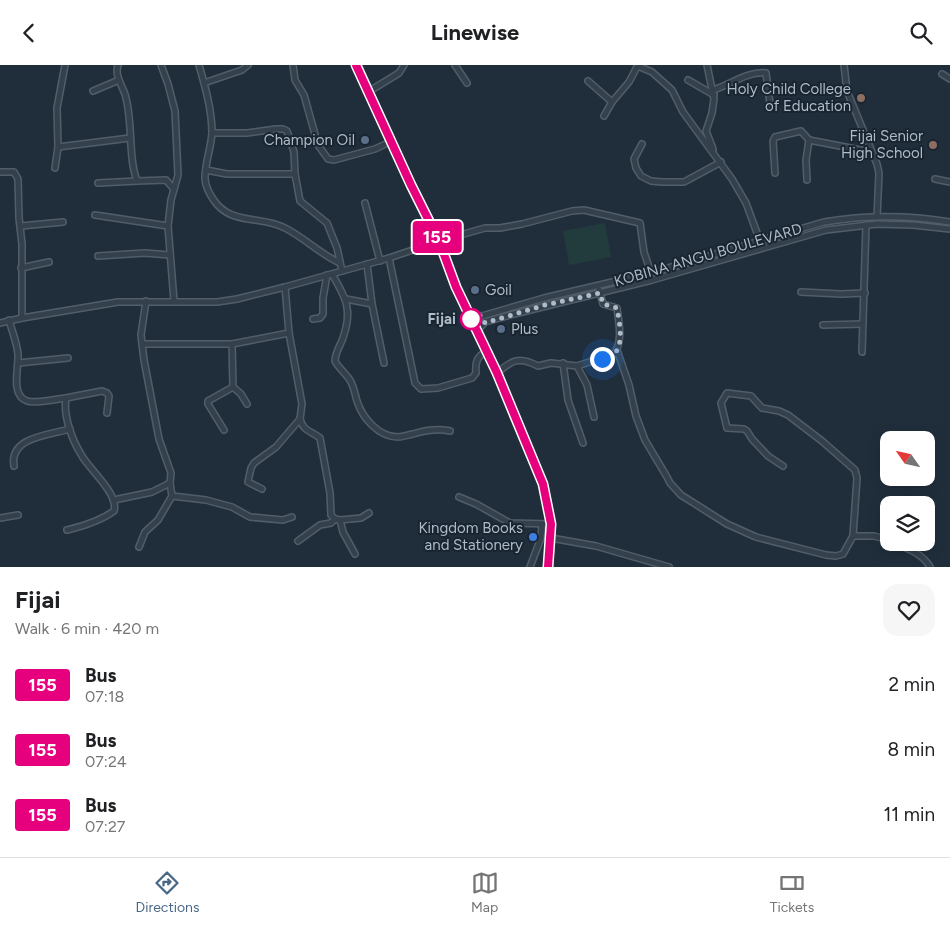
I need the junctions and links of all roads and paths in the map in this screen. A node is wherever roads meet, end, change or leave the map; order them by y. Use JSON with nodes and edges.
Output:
{"nodes":[{"id":1,"x":66,"y":65,"type":"edge"},
{"id":2,"x":118,"y":65,"type":"edge"},
{"id":3,"x":161,"y":65,"type":"edge"},
{"id":4,"x":199,"y":65,"type":"edge"},
{"id":5,"x":248,"y":65,"type":"edge"},
{"id":6,"x":293,"y":65,"type":"edge"},
{"id":7,"x":356,"y":65,"type":"edge"},
{"id":8,"x":404,"y":65,"type":"edge"},
{"id":9,"x":455,"y":65,"type":"edge"},
{"id":10,"x":638,"y":65,"type":"edge"},
{"id":11,"x":707,"y":65,"type":"edge"},
{"id":12,"x":844,"y":65,"type":"edge"},
{"id":13,"x":942,"y":74,"type":"dead end"},
{"id":14,"x":950,"y":79,"type":"edge"},
{"id":15,"x":119,"y":80,"type":"junction"},
{"id":16,"x":688,"y":80,"type":"dead end"},
{"id":17,"x":588,"y":81,"type":"dead end"},
{"id":18,"x":204,"y":83,"type":"junction"},
{"id":19,"x":467,"y":83,"type":"dead end"},
{"id":20,"x":94,"y":91,"type":"dead end"},
{"id":21,"x":368,"y":92,"type":"junction"},
{"id":22,"x":713,"y":93,"type":"junction"},
{"id":23,"x":612,"y":102,"type":"junction"},
{"id":24,"x":770,"y":104,"type":"dead end"},
{"id":25,"x":604,"y":116,"type":"dead end"},
{"id":26,"x":212,"y":133,"type":"junction"},
{"id":27,"x":130,"y":138,"type":"junction"},
{"id":28,"x":809,"y":140,"type":"junction"},
{"id":29,"x":392,"y":141,"type":"junction"},
{"id":30,"x":642,"y":144,"type":"dead end"},
{"id":31,"x":58,"y":147,"type":"junction"},
{"id":32,"x":871,"y":152,"type":"junction"},
{"id":33,"x":715,"y":155,"type":"junction"},
{"id":34,"x":721,"y":162,"type":"junction"},
{"id":35,"x":55,"y":168,"type":"dead end"},
{"id":36,"x":206,"y":170,"type":"junction"},
{"id":37,"x":0,"y":172,"type":"edge"},
{"id":38,"x":775,"y":173,"type":"dead end"},
{"id":39,"x":295,"y":174,"type":"junction"},
{"id":40,"x":935,"y":179,"type":"dead end"},
{"id":41,"x":807,"y":180,"type":"dead end"},
{"id":42,"x":137,"y":181,"type":"junction"},
{"id":43,"x":98,"y":183,"type":"dead end"},
{"id":44,"x":950,"y":183,"type":"edge"},
{"id":45,"x":174,"y":189,"type":"junction"},
{"id":46,"x":365,"y":203,"type":"dead end"},
{"id":47,"x":94,"y":215,"type":"dead end"},
{"id":48,"x":877,"y":217,"type":"junction"},
{"id":49,"x":63,"y":222,"type":"dead end"},
{"id":50,"x":950,"y":222,"type":"edge"},
{"id":51,"x":866,"y":225,"type":"junction"},
{"id":52,"x":21,"y":226,"type":"junction"},
{"id":53,"x":168,"y":226,"type":"junction"},
{"id":54,"x":950,"y":229,"type":"edge"},
{"id":55,"x":439,"y":241,"type":"junction"},
{"id":56,"x":760,"y":241,"type":"junction"},
{"id":57,"x":763,"y":248,"type":"junction"},
{"id":58,"x":170,"y":255,"type":"junction"},
{"id":59,"x":98,"y":256,"type":"dead end"},
{"id":60,"x":389,"y":258,"type":"junction"},
{"id":61,"x":380,"y":261,"type":"junction"},
{"id":62,"x":49,"y":262,"type":"dead end"},
{"id":63,"x":340,"y":263,"type":"junction"},
{"id":64,"x":367,"y":264,"type":"junction"},
{"id":65,"x":21,"y":268,"type":"junction"},
{"id":66,"x":342,"y":271,"type":"junction"},
{"id":67,"x":651,"y":273,"type":"junction"},
{"id":68,"x":329,"y":274,"type":"junction"},
{"id":69,"x":599,"y":285,"type":"junction"},
{"id":70,"x":285,"y":287,"type":"junction"},
{"id":71,"x":600,"y":293,"type":"junction"},
{"id":72,"x":801,"y":293,"type":"dead end"},
{"id":73,"x":864,"y":293,"type":"junction"},
{"id":74,"x":346,"y":299,"type":"junction"},
{"id":75,"x":146,"y":301,"type":"junction"},
{"id":76,"x":174,"y":301,"type":"junction"},
{"id":77,"x":372,"y":304,"type":"junction"},
{"id":78,"x":468,"y":314,"type":"junction"},
{"id":79,"x":482,"y":316,"type":"junction"},
{"id":80,"x":22,"y":318,"type":"junction"},
{"id":81,"x":313,"y":319,"type":"dead end"},
{"id":82,"x":9,"y":320,"type":"junction"},
{"id":83,"x":0,"y":323,"type":"edge"},
{"id":84,"x":485,"y":323,"type":"junction"},
{"id":85,"x":862,"y":324,"type":"junction"},
{"id":86,"x":823,"y":325,"type":"dead end"},
{"id":87,"x":477,"y":331,"type":"junction"},
{"id":88,"x":289,"y":333,"type":"junction"},
{"id":89,"x":142,"y":344,"type":"junction"},
{"id":90,"x":232,"y":344,"type":"junction"},
{"id":91,"x":617,"y":350,"type":"junction"},
{"id":92,"x":486,"y":351,"type":"junction"},
{"id":93,"x":862,"y":352,"type":"dead end"},
{"id":94,"x":68,"y":358,"type":"dead end"},
{"id":95,"x":18,"y":363,"type":"junction"},
{"id":96,"x":384,"y":363,"type":"dead end"},
{"id":97,"x":563,"y":363,"type":"junction"},
{"id":98,"x":577,"y":366,"type":"junction"},
{"id":99,"x":497,"y":373,"type":"junction"},
{"id":100,"x":234,"y":387,"type":"junction"},
{"id":101,"x":66,"y":397,"type":"junction"},
{"id":102,"x":247,"y":405,"type":"dead end"},
{"id":103,"x":107,"y":413,"type":"dead end"},
{"id":104,"x":594,"y":417,"type":"dead end"},
{"id":105,"x":300,"y":419,"type":"junction"},
{"id":106,"x":70,"y":429,"type":"junction"},
{"id":107,"x":224,"y":430,"type":"dead end"},
{"id":108,"x":450,"y":431,"type":"dead end"},
{"id":109,"x":583,"y":443,"type":"dead end"},
{"id":110,"x":783,"y":466,"type":"dead end"},
{"id":111,"x":14,"y":467,"type":"dead end"},
{"id":112,"x":170,"y":483,"type":"junction"},
{"id":113,"x":262,"y":489,"type":"dead end"},
{"id":114,"x":172,"y":496,"type":"junction"},
{"id":115,"x":459,"y":497,"type":"dead end"},
{"id":116,"x":114,"y":500,"type":"junction"},
{"id":117,"x":369,"y":513,"type":"dead end"},
{"id":118,"x":18,"y":515,"type":"dead end"},
{"id":119,"x":292,"y":517,"type":"dead end"},
{"id":120,"x":0,"y":518,"type":"edge"},
{"id":121,"x":337,"y":520,"type":"junction"},
{"id":122,"x":546,"y":525,"type":"junction"},
{"id":123,"x":67,"y":530,"type":"dead end"},
{"id":124,"x":853,"y":536,"type":"junction"},
{"id":125,"x":551,"y":538,"type":"junction"},
{"id":126,"x":880,"y":538,"type":"edge"},
{"id":127,"x":298,"y":541,"type":"dead end"},
{"id":128,"x":140,"y":547,"type":"dead end"},
{"id":129,"x":913,"y":551,"type":"edge"},
{"id":130,"x":354,"y":554,"type":"dead end"},
{"id":131,"x":530,"y":567,"type":"edge"},
{"id":132,"x":548,"y":567,"type":"edge"},
{"id":133,"x":669,"y":567,"type":"edge"},
{"id":134,"x":930,"y":567,"type":"edge"}],
"edges":[{"from":1,"to":31,"type":"street"},
{"from":2,"to":15,"type":"street"},
{"from":3,"to":45,"type":"street"},
{"from":4,"to":18,"type":"street"},
{"from":5,"to":18,"type":"street"},
{"from":6,"to":29,"type":"street"},
{"from":7,"to":21,"type":"highway"},
{"from":8,"to":21,"type":"street"},
{"from":9,"to":19,"type":"street"},
{"from":10,"to":23,"type":"street"},
{"from":10,"to":33,"type":"street"},
{"from":11,"to":22,"type":"street"},
{"from":12,"to":32,"type":"street"},
{"from":13,"to":14,"type":"street"},
{"from":15,"to":20,"type":"street"},
{"from":15,"to":27,"type":"street"},
{"from":16,"to":22,"type":"street"},
{"from":17,"to":23,"type":"street"},
{"from":18,"to":26,"type":"street"},
{"from":21,"to":29,"type":"highway"},
{"from":22,"to":24,"type":"street"},
{"from":22,"to":33,"type":"street"},
{"from":23,"to":25,"type":"street"},
{"from":26,"to":36,"type":"street"},
{"from":26,"to":39,"type":"street"},
{"from":27,"to":31,"type":"street"},
{"from":27,"to":42,"type":"street"},
{"from":28,"to":32,"type":"street"},
{"from":28,"to":38,"type":"street"},
{"from":28,"to":41,"type":"street"},
{"from":29,"to":55,"type":"highway"},
{"from":30,"to":34,"type":"street"},
{"from":31,"to":35,"type":"street"},
{"from":32,"to":48,"type":"street"},
{"from":33,"to":34,"type":"street"},
{"from":34,"to":56,"type":"street"},
{"from":36,"to":39,"type":"street"},
{"from":36,"to":63,"type":"street"},
{"from":37,"to":52,"type":"street"},
{"from":39,"to":63,"type":"street"},
{"from":40,"to":44,"type":"street"},
{"from":42,"to":43,"type":"street"},
{"from":42,"to":45,"type":"street"},
{"from":45,"to":53,"type":"street"},
{"from":46,"to":61,"type":"street"},
{"from":47,"to":53,"type":"street"},
{"from":48,"to":50,"type":"street","name":"KOBINA ANGU BOULEVARD"},
{"from":48,"to":56,"type":"street","name":"KOBINA ANGU BOULEVARD"},
{"from":49,"to":52,"type":"street"},
{"from":51,"to":54,"type":"street","name":"KOBINA ANGU BOULEVARD"},
{"from":51,"to":57,"type":"street","name":"KOBINA ANGU BOULEVARD"},
{"from":51,"to":73,"type":"street"},
{"from":52,"to":65,"type":"street"},
{"from":53,"to":58,"type":"street"},
{"from":55,"to":60,"type":"street"},
{"from":55,"to":67,"type":"street"},
{"from":55,"to":78,"type":"highway"},
{"from":56,"to":57,"type":"street"},
{"from":56,"to":67,"type":"street","name":"KOBINA ANGU BOULEVARD"},
{"from":57,"to":71,"type":"street","name":"KOBINA ANGU BOULEVARD"},
{"from":58,"to":59,"type":"street"},
{"from":58,"to":76,"type":"street"},
{"from":60,"to":61,"type":"street"},
{"from":60,"to":92,"type":"street"},
{"from":61,"to":64,"type":"street"},
{"from":62,"to":65,"type":"street"},
{"from":63,"to":66,"type":"street"},
{"from":64,"to":66,"type":"street"},
{"from":64,"to":77,"type":"street"},
{"from":65,"to":80,"type":"street"},
{"from":66,"to":68,"type":"street"},
{"from":67,"to":69,"type":"street","name":"KOBINA ANGU BOULEVARD"},
{"from":68,"to":70,"type":"street"},
{"from":68,"to":74,"type":"street"},
{"from":68,"to":81,"type":"street"},
{"from":69,"to":71,"type":"street"},
{"from":69,"to":79,"type":"street","name":"KOBINA ANGU BOULEVARD"},
{"from":70,"to":76,"type":"street"},
{"from":70,"to":88,"type":"street"},
{"from":71,"to":84,"type":"street","name":"KOBINA ANGU BOULEVARD"},
{"from":71,"to":91,"type":"street"},
{"from":72,"to":73,"type":"street"},
{"from":73,"to":85,"type":"street"},
{"from":74,"to":77,"type":"street"},
{"from":74,"to":108,"type":"street"},
{"from":75,"to":76,"type":"street"},
{"from":75,"to":80,"type":"street"},
{"from":75,"to":89,"type":"street"},
{"from":77,"to":96,"type":"street"},
{"from":78,"to":79,"type":"street","name":"KOBINA ANGU BOULEVARD"},
{"from":78,"to":87,"type":"highway"},
{"from":79,"to":84,"type":"street"},
{"from":80,"to":82,"type":"street"},
{"from":82,"to":83,"type":"street"},
{"from":82,"to":95,"type":"street"},
{"from":84,"to":87,"type":"street","name":"KOBINA ANGU BOULEVARD"},
{"from":85,"to":86,"type":"street"},
{"from":85,"to":93,"type":"street"},
{"from":87,"to":92,"type":"highway"},
{"from":88,"to":90,"type":"street"},
{"from":88,"to":105,"type":"street"},
{"from":89,"to":90,"type":"street"},
{"from":89,"to":112,"type":"street"},
{"from":90,"to":100,"type":"street"},
{"from":91,"to":98,"type":"street"},
{"from":91,"to":124,"type":"street"},
{"from":92,"to":99,"type":"highway"},
{"from":94,"to":95,"type":"street"},
{"from":95,"to":101,"type":"street"},
{"from":97,"to":98,"type":"street"},
{"from":97,"to":99,"type":"street"},
{"from":97,"to":109,"type":"street"},
{"from":98,"to":104,"type":"street"},
{"from":99,"to":122,"type":"highway"},
{"from":100,"to":102,"type":"street"},
{"from":100,"to":107,"type":"street"},
{"from":101,"to":103,"type":"street"},
{"from":101,"to":106,"type":"street"},
{"from":105,"to":113,"type":"street"},
{"from":105,"to":121,"type":"street"},
{"from":106,"to":111,"type":"street"},
{"from":106,"to":116,"type":"street"},
{"from":110,"to":124,"type":"street"},
{"from":112,"to":114,"type":"street"},
{"from":112,"to":116,"type":"street"},
{"from":114,"to":119,"type":"street"},
{"from":114,"to":128,"type":"street"},
{"from":115,"to":122,"type":"street"},
{"from":116,"to":123,"type":"street"},
{"from":117,"to":121,"type":"street"},
{"from":118,"to":120,"type":"street"},
{"from":121,"to":127,"type":"street"},
{"from":121,"to":130,"type":"street"},
{"from":122,"to":125,"type":"highway"},
{"from":122,"to":131,"type":"street"},
{"from":124,"to":126,"type":"street"},
{"from":125,"to":132,"type":"highway"},
{"from":125,"to":133,"type":"street"},
{"from":129,"to":134,"type":"street"}]}
